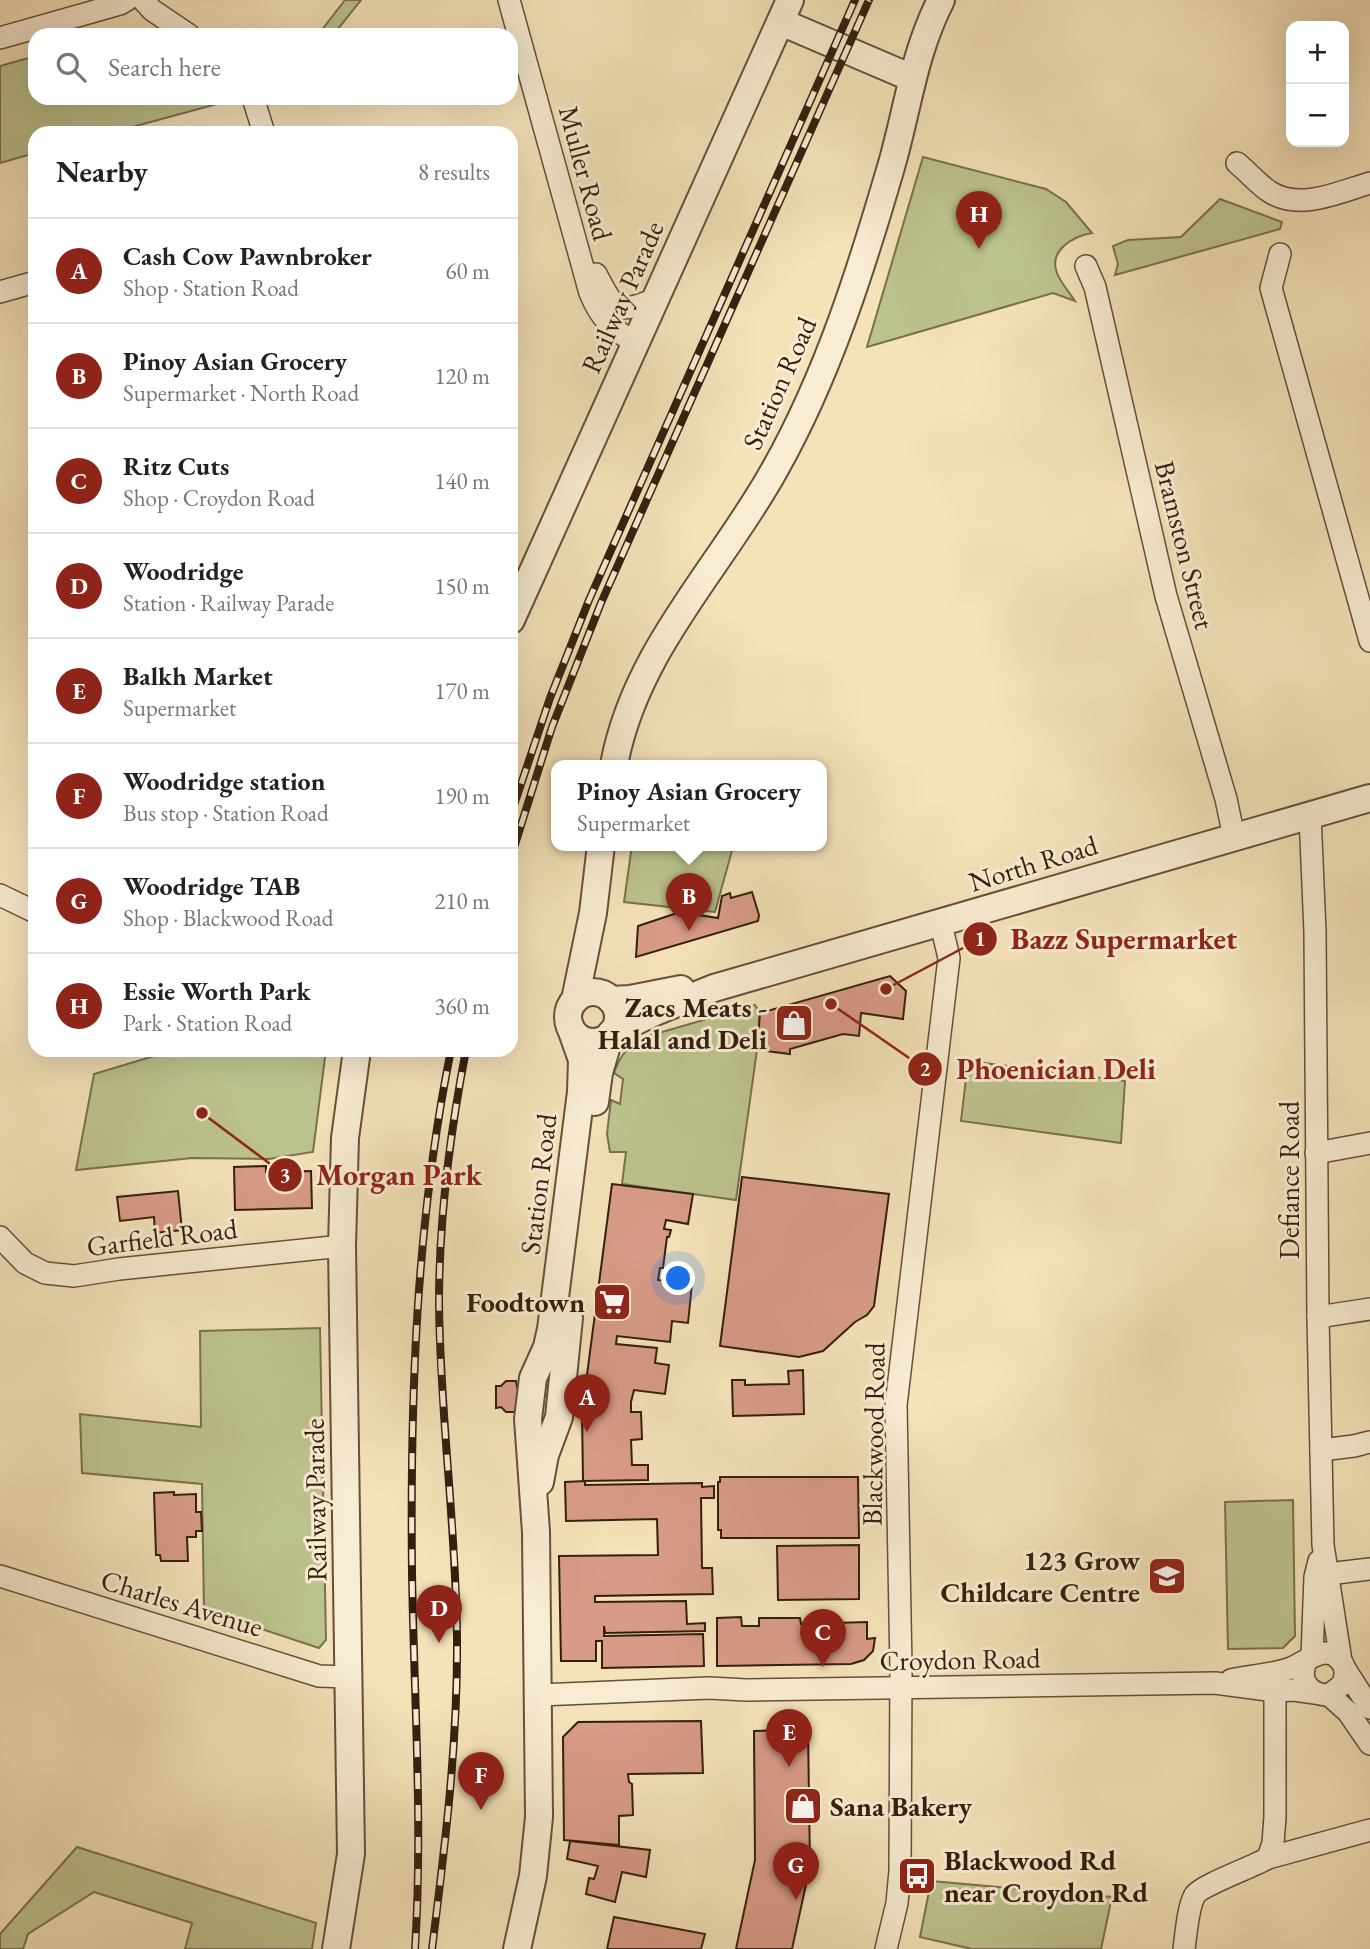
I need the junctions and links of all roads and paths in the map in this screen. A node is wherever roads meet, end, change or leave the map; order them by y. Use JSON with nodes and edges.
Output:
{"nodes":[{"id":1,"x":127,"y":0,"type":"edge"},
{"id":2,"x":143,"y":0,"type":"edge"},
{"id":3,"x":509,"y":0,"type":"edge"},
{"id":4,"x":941,"y":0,"type":"edge"},
{"id":5,"x":785,"y":11,"type":"edge"},
{"id":6,"x":36,"y":28,"type":"edge"},
{"id":7,"x":178,"y":28,"type":"edge"},
{"id":8,"x":517,"y":28,"type":"edge"},
{"id":9,"x":28,"y":30,"type":"edge"},
{"id":10,"x":518,"y":33,"type":"edge"},
{"id":11,"x":0,"y":38,"type":"edge"},
{"id":12,"x":912,"y":78,"type":"junction"},
{"id":13,"x":255,"y":105,"type":"edge"},
{"id":14,"x":262,"y":126,"type":"edge"},
{"id":15,"x":1237,"y":163,"type":"dead end"},
{"id":16,"x":1370,"y":183,"type":"edge"},
{"id":17,"x":579,"y":253,"type":"junction"},
{"id":18,"x":1280,"y":254,"type":"dead end"},
{"id":19,"x":1086,"y":266,"type":"dead end"},
{"id":20,"x":28,"y":284,"type":"edge"},
{"id":21,"x":0,"y":292,"type":"edge"},
{"id":22,"x":656,"y":299,"type":"junction"},
{"id":23,"x":636,"y":342,"type":"junction"},
{"id":24,"x":518,"y":604,"type":"edge"},
{"id":25,"x":1370,"y":641,"type":"edge"},
{"id":26,"x":615,"y":760,"type":"edge"},
{"id":27,"x":1370,"y":799,"type":"edge"},
{"id":28,"x":1310,"y":815,"type":"junction"},
{"id":29,"x":1234,"y":836,"type":"junction"},
{"id":30,"x":600,"y":851,"type":"edge"},
{"id":31,"x":0,"y":895,"type":"edge"},
{"id":32,"x":28,"y":909,"type":"edge"},
{"id":33,"x":593,"y":913,"type":"junction"},
{"id":34,"x":941,"y":924,"type":"junction"},
{"id":35,"x":714,"y":988,"type":"junction"},
{"id":36,"x":610,"y":999,"type":"junction"},
{"id":37,"x":575,"y":1000,"type":"junction"},
{"id":38,"x":570,"y":1027,"type":"junction"},
{"id":39,"x":611,"y":1034,"type":"junction"},
{"id":40,"x":355,"y":1057,"type":"edge"},
{"id":41,"x":1370,"y":1143,"type":"edge"},
{"id":42,"x":1316,"y":1153,"type":"junction"},
{"id":43,"x":0,"y":1237,"type":"edge"},
{"id":44,"x":342,"y":1246,"type":"junction"},
{"id":45,"x":1370,"y":1309,"type":"edge"},
{"id":46,"x":1318,"y":1317,"type":"junction"},
{"id":47,"x":559,"y":1417,"type":"junction"},
{"id":48,"x":528,"y":1419,"type":"junction"},
{"id":49,"x":1370,"y":1442,"type":"edge"},
{"id":50,"x":1321,"y":1450,"type":"junction"},
{"id":51,"x":536,"y":1515,"type":"junction"},
{"id":52,"x":1323,"y":1545,"type":"junction"},
{"id":53,"x":1370,"y":1569,"type":"edge"},
{"id":54,"x":1328,"y":1574,"type":"junction"},
{"id":55,"x":0,"y":1576,"type":"edge"},
{"id":56,"x":1309,"y":1659,"type":"junction"},
{"id":57,"x":1343,"y":1665,"type":"junction"},
{"id":58,"x":348,"y":1676,"type":"junction"},
{"id":59,"x":1215,"y":1683,"type":"junction"},
{"id":60,"x":901,"y":1688,"type":"junction"},
{"id":61,"x":1275,"y":1691,"type":"junction"},
{"id":62,"x":1322,"y":1694,"type":"junction"},
{"id":63,"x":538,"y":1695,"type":"junction"},
{"id":64,"x":1370,"y":1708,"type":"edge"},
{"id":65,"x":1370,"y":1744,"type":"edge"},
{"id":66,"x":1370,"y":1830,"type":"edge"},
{"id":67,"x":1268,"y":1858,"type":"junction"},
{"id":68,"x":336,"y":1949,"type":"edge"},
{"id":69,"x":517,"y":1949,"type":"edge"},
{"id":70,"x":886,"y":1949,"type":"edge"},
{"id":71,"x":1184,"y":1949,"type":"edge"}],
"edges":[{"from":1,"to":6,"type":"street"},
{"from":2,"to":7,"type":"street"},
{"from":3,"to":8,"type":"street","name":"Muller Road"},
{"from":4,"to":12,"type":"street","name":"Station Road"},
{"from":5,"to":12,"type":"street"},
{"from":5,"to":22,"type":"street","name":"Railway Parade"},
{"from":9,"to":11,"type":"street"},
{"from":10,"to":17,"type":"street","name":"Muller Road"},
{"from":12,"to":26,"type":"street","name":"Station Road"},
{"from":13,"to":14,"type":"street"},
{"from":15,"to":16,"type":"street"},
{"from":17,"to":22,"type":"street"},
{"from":17,"to":23,"type":"street","name":"Muller Road"},
{"from":18,"to":25,"type":"street"},
{"from":19,"to":29,"type":"street","name":"Bramston Street"},
{"from":20,"to":21,"type":"street"},
{"from":22,"to":23,"type":"street","name":"Railway Parade"},
{"from":23,"to":24,"type":"street","name":"Railway Parade"},
{"from":27,"to":28,"type":"street","name":"North Road"},
{"from":28,"to":29,"type":"street","name":"North Road"},
{"from":28,"to":42,"type":"street","name":"Defiance Road"},
{"from":29,"to":34,"type":"street","name":"North Road"},
{"from":30,"to":33,"type":"street"},
{"from":31,"to":32,"type":"street"},
{"from":33,"to":36,"type":"street"},
{"from":33,"to":37,"type":"street"},
{"from":34,"to":35,"type":"street","name":"North Road"},
{"from":34,"to":60,"type":"street","name":"Blackwood Road"},
{"from":35,"to":36,"type":"street","name":"North Road"},
{"from":35,"to":39,"type":"street","name":"North Road"},
{"from":36,"to":37,"type":"street"},
{"from":36,"to":39,"type":"street"},
{"from":37,"to":38,"type":"street"},
{"from":38,"to":39,"type":"street"},
{"from":38,"to":48,"type":"street","name":"Station Road"},
{"from":39,"to":47,"type":"street","name":"Station Road"},
{"from":40,"to":44,"type":"street","name":"Railway Parade"},
{"from":41,"to":42,"type":"street"},
{"from":42,"to":46,"type":"street","name":"Defiance Road"},
{"from":43,"to":44,"type":"street","name":"Garfield Road"},
{"from":44,"to":58,"type":"street","name":"Railway Parade"},
{"from":45,"to":46,"type":"street"},
{"from":46,"to":50,"type":"street","name":"Defiance Road"},
{"from":47,"to":48,"type":"street"},
{"from":47,"to":51,"type":"street","name":"Station Road"},
{"from":48,"to":51,"type":"street","name":"Station Road"},
{"from":49,"to":50,"type":"street"},
{"from":50,"to":52,"type":"street","name":"Defiance Road"},
{"from":51,"to":63,"type":"street","name":"Station Road"},
{"from":52,"to":54,"type":"street","name":"Defiance Road"},
{"from":52,"to":56,"type":"street","name":"Defiance Road"},
{"from":53,"to":54,"type":"street"},
{"from":54,"to":57,"type":"street","name":"Defiance Road"},
{"from":55,"to":58,"type":"street","name":"Charles Avenue"},
{"from":56,"to":57,"type":"street"},
{"from":56,"to":59,"type":"street","name":"Croydon Road"},
{"from":56,"to":62,"type":"street"},
{"from":57,"to":62,"type":"street"},
{"from":57,"to":64,"type":"street","name":"Defiance Road"},
{"from":58,"to":68,"type":"street","name":"Railway Parade"},
{"from":59,"to":60,"type":"street","name":"Croydon Road"},
{"from":59,"to":61,"type":"street","name":"Croydon Road"},
{"from":60,"to":63,"type":"street","name":"Croydon Road"},
{"from":60,"to":70,"type":"street","name":"Blackwood Road"},
{"from":61,"to":62,"type":"street","name":"Croydon Road"},
{"from":61,"to":67,"type":"street"},
{"from":62,"to":65,"type":"street"},
{"from":63,"to":69,"type":"street","name":"Station Road"},
{"from":66,"to":67,"type":"street"},
{"from":67,"to":71,"type":"street"}]}
